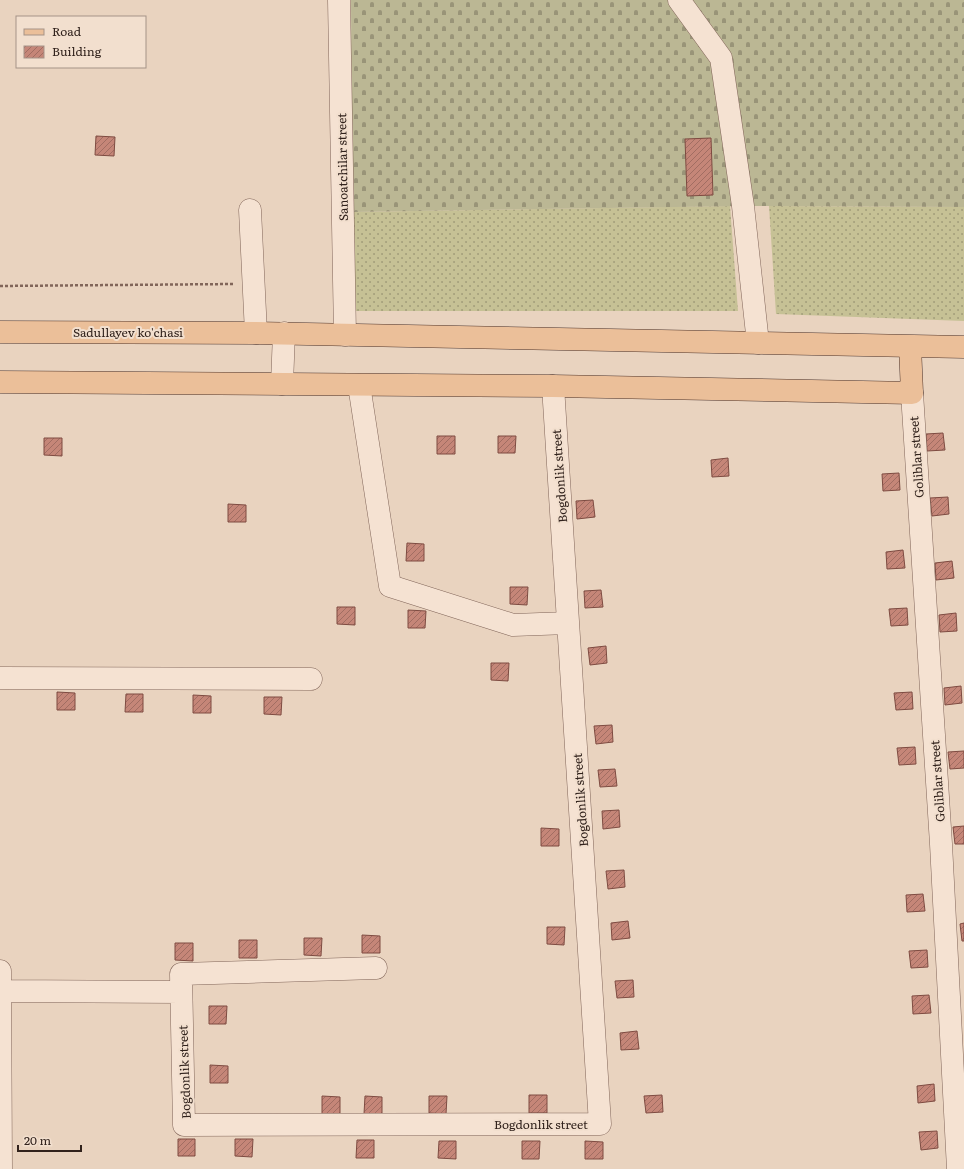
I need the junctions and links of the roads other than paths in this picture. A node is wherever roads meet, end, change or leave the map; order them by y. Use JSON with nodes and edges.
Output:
{"nodes":[{"id":1,"x":339,"y":0,"type":"edge"},
{"id":2,"x":679,"y":0,"type":"edge"},
{"id":3,"x":250,"y":210,"type":"dead end"},
{"id":4,"x":0,"y":332,"type":"edge"},
{"id":5,"x":256,"y":333,"type":"junction"},
{"id":6,"x":284,"y":333,"type":"junction"},
{"id":7,"x":345,"y":335,"type":"junction"},
{"id":8,"x":758,"y":343,"type":"junction"},
{"id":9,"x":910,"y":346,"type":"junction"},
{"id":10,"x":964,"y":347,"type":"edge"},
{"id":11,"x":0,"y":382,"type":"edge"},
{"id":12,"x":282,"y":384,"type":"junction"},
{"id":13,"x":359,"y":385,"type":"junction"},
{"id":14,"x":553,"y":386,"type":"junction"},
{"id":15,"x":912,"y":393,"type":"junction"},
{"id":16,"x":568,"y":623,"type":"junction"},
{"id":17,"x":0,"y":678,"type":"edge"},
{"id":18,"x":311,"y":679,"type":"dead end"},
{"id":19,"x":376,"y":968,"type":"dead end"},
{"id":20,"x":0,"y":970,"type":"edge"},
{"id":21,"x":0,"y":991,"type":"edge"},
{"id":22,"x":181,"y":992,"type":"junction"},
{"id":23,"x":0,"y":1123,"type":"edge"},
{"id":24,"x":1,"y":1169,"type":"edge"},
{"id":25,"x":958,"y":1169,"type":"edge"}],
"edges":[{"from":1,"to":7,"type":"street","name":"Sanoatchilar street"},
{"from":2,"to":8,"type":"street"},
{"from":3,"to":5,"type":"street"},
{"from":4,"to":5,"type":"main road","name":"Sadullayev ko'chasi"},
{"from":5,"to":6,"type":"main road","name":"Sadullayev ko'chasi"},
{"from":6,"to":7,"type":"main road","name":"Sadullayev ko'chasi"},
{"from":6,"to":12,"type":"street"},
{"from":7,"to":8,"type":"main road","name":"Sadullayev ko'chasi"},
{"from":8,"to":9,"type":"main road","name":"Sadullayev ko'chasi"},
{"from":9,"to":10,"type":"main road","name":"Sadullayev ko'chasi"},
{"from":9,"to":15,"type":"main road"},
{"from":11,"to":12,"type":"main road"},
{"from":12,"to":13,"type":"main road"},
{"from":13,"to":14,"type":"main road"},
{"from":13,"to":16,"type":"street"},
{"from":14,"to":15,"type":"main road"},
{"from":14,"to":16,"type":"street","name":"Bogdonlik street"},
{"from":15,"to":25,"type":"street","name":"Goliblar street"},
{"from":16,"to":22,"type":"street","name":"Bogdonlik street"},
{"from":17,"to":18,"type":"street"},
{"from":19,"to":22,"type":"street","name":"Bogdonlik street"},
{"from":20,"to":21,"type":"street"},
{"from":21,"to":22,"type":"street"},
{"from":21,"to":23,"type":"street"},
{"from":23,"to":24,"type":"street"}]}
